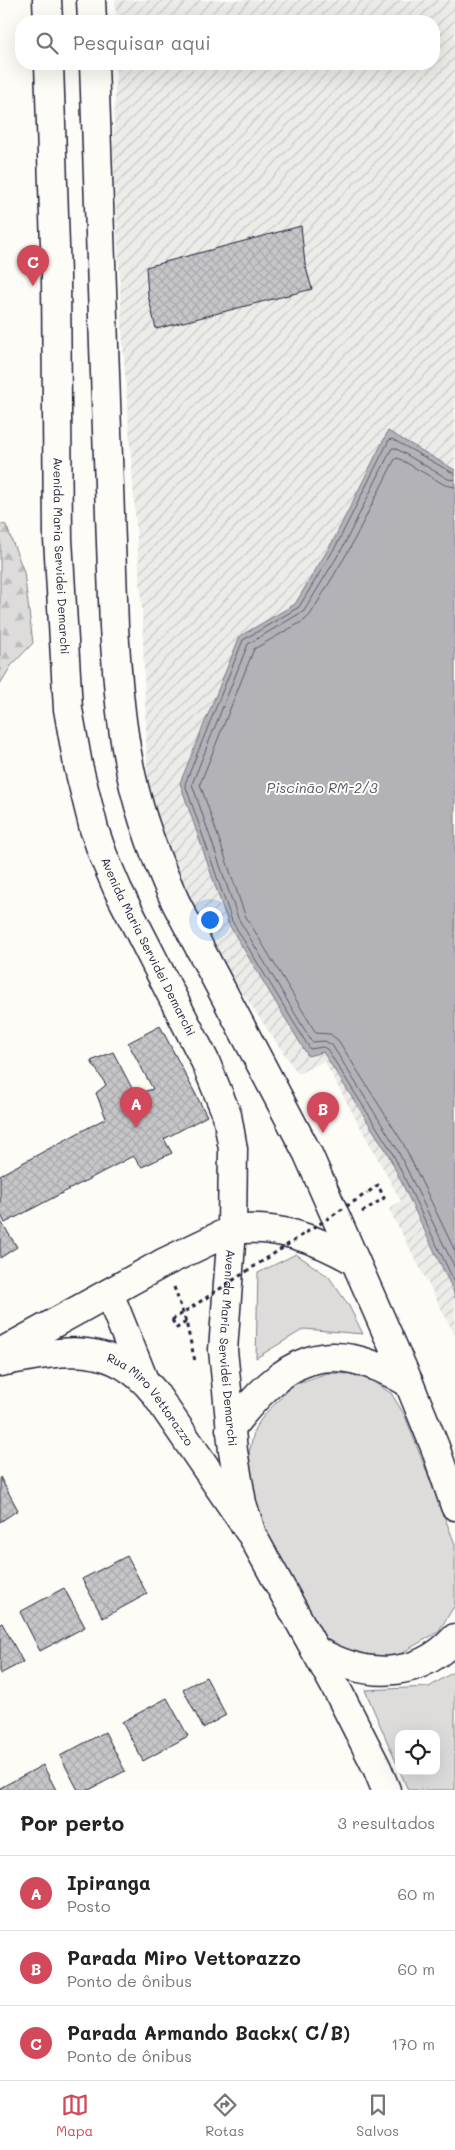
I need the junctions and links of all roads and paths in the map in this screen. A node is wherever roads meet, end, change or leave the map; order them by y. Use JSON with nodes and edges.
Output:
{"nodes":[{"id":1,"x":47,"y":0,"type":"edge"},
{"id":2,"x":91,"y":0,"type":"edge"},
{"id":3,"x":48,"y":15,"type":"edge"},
{"id":4,"x":92,"y":15,"type":"edge"},
{"id":5,"x":49,"y":70,"type":"edge"},
{"id":6,"x":94,"y":70,"type":"edge"},
{"id":7,"x":373,"y":1205,"type":"dead end"},
{"id":8,"x":232,"y":1230,"type":"junction"},
{"id":9,"x":355,"y":1261,"type":"junction"},
{"id":10,"x":163,"y":1263,"type":"junction"},
{"id":11,"x":109,"y":1293,"type":"junction"},
{"id":12,"x":186,"y":1322,"type":"junction"},
{"id":13,"x":0,"y":1353,"type":"edge"},
{"id":14,"x":0,"y":1362,"type":"edge"},
{"id":15,"x":197,"y":1369,"type":"dead end"},
{"id":16,"x":143,"y":1378,"type":"junction"},
{"id":17,"x":409,"y":1383,"type":"junction"},
{"id":18,"x":230,"y":1429,"type":"junction"},
{"id":19,"x":455,"y":1506,"type":"edge"},
{"id":20,"x":252,"y":1535,"type":"junction"},
{"id":21,"x":455,"y":1638,"type":"edge"},
{"id":22,"x":315,"y":1650,"type":"junction"},
{"id":23,"x":386,"y":1790,"type":"edge"}],
"edges":[{"from":1,"to":3,"type":"main road"},
{"from":2,"to":4,"type":"main road"},
{"from":5,"to":8,"type":"main road","name":"Avenida Maria Servidei Demarchi"},
{"from":6,"to":9,"type":"main road"},
{"from":7,"to":12,"type":"path","bridge":true},
{"from":8,"to":9,"type":"main road"},
{"from":8,"to":10,"type":"main road"},
{"from":8,"to":18,"type":"main road","name":"Avenida Maria Servidei Demarchi"},
{"from":9,"to":17,"type":"main road"},
{"from":10,"to":11,"type":"main road"},
{"from":10,"to":12,"type":"path"},
{"from":11,"to":13,"type":"main road"},
{"from":11,"to":16,"type":"main road"},
{"from":12,"to":15,"type":"path"},
{"from":14,"to":16,"type":"main road","name":"Rua Miro Vettorazzo"},
{"from":16,"to":20,"type":"main road","name":"Rua Miro Vettorazzo"},
{"from":17,"to":18,"type":"main road"},
{"from":17,"to":19,"type":"main road"},
{"from":18,"to":20,"type":"main road","name":"Avenida Maria Servidei Demarchi"},
{"from":20,"to":22,"type":"main road","name":"Avenida Maria Servidei Demarchi"},
{"from":21,"to":22,"type":"main road"},
{"from":22,"to":23,"type":"main road","name":"Avenida Maria Servidei Demarchi"}]}
